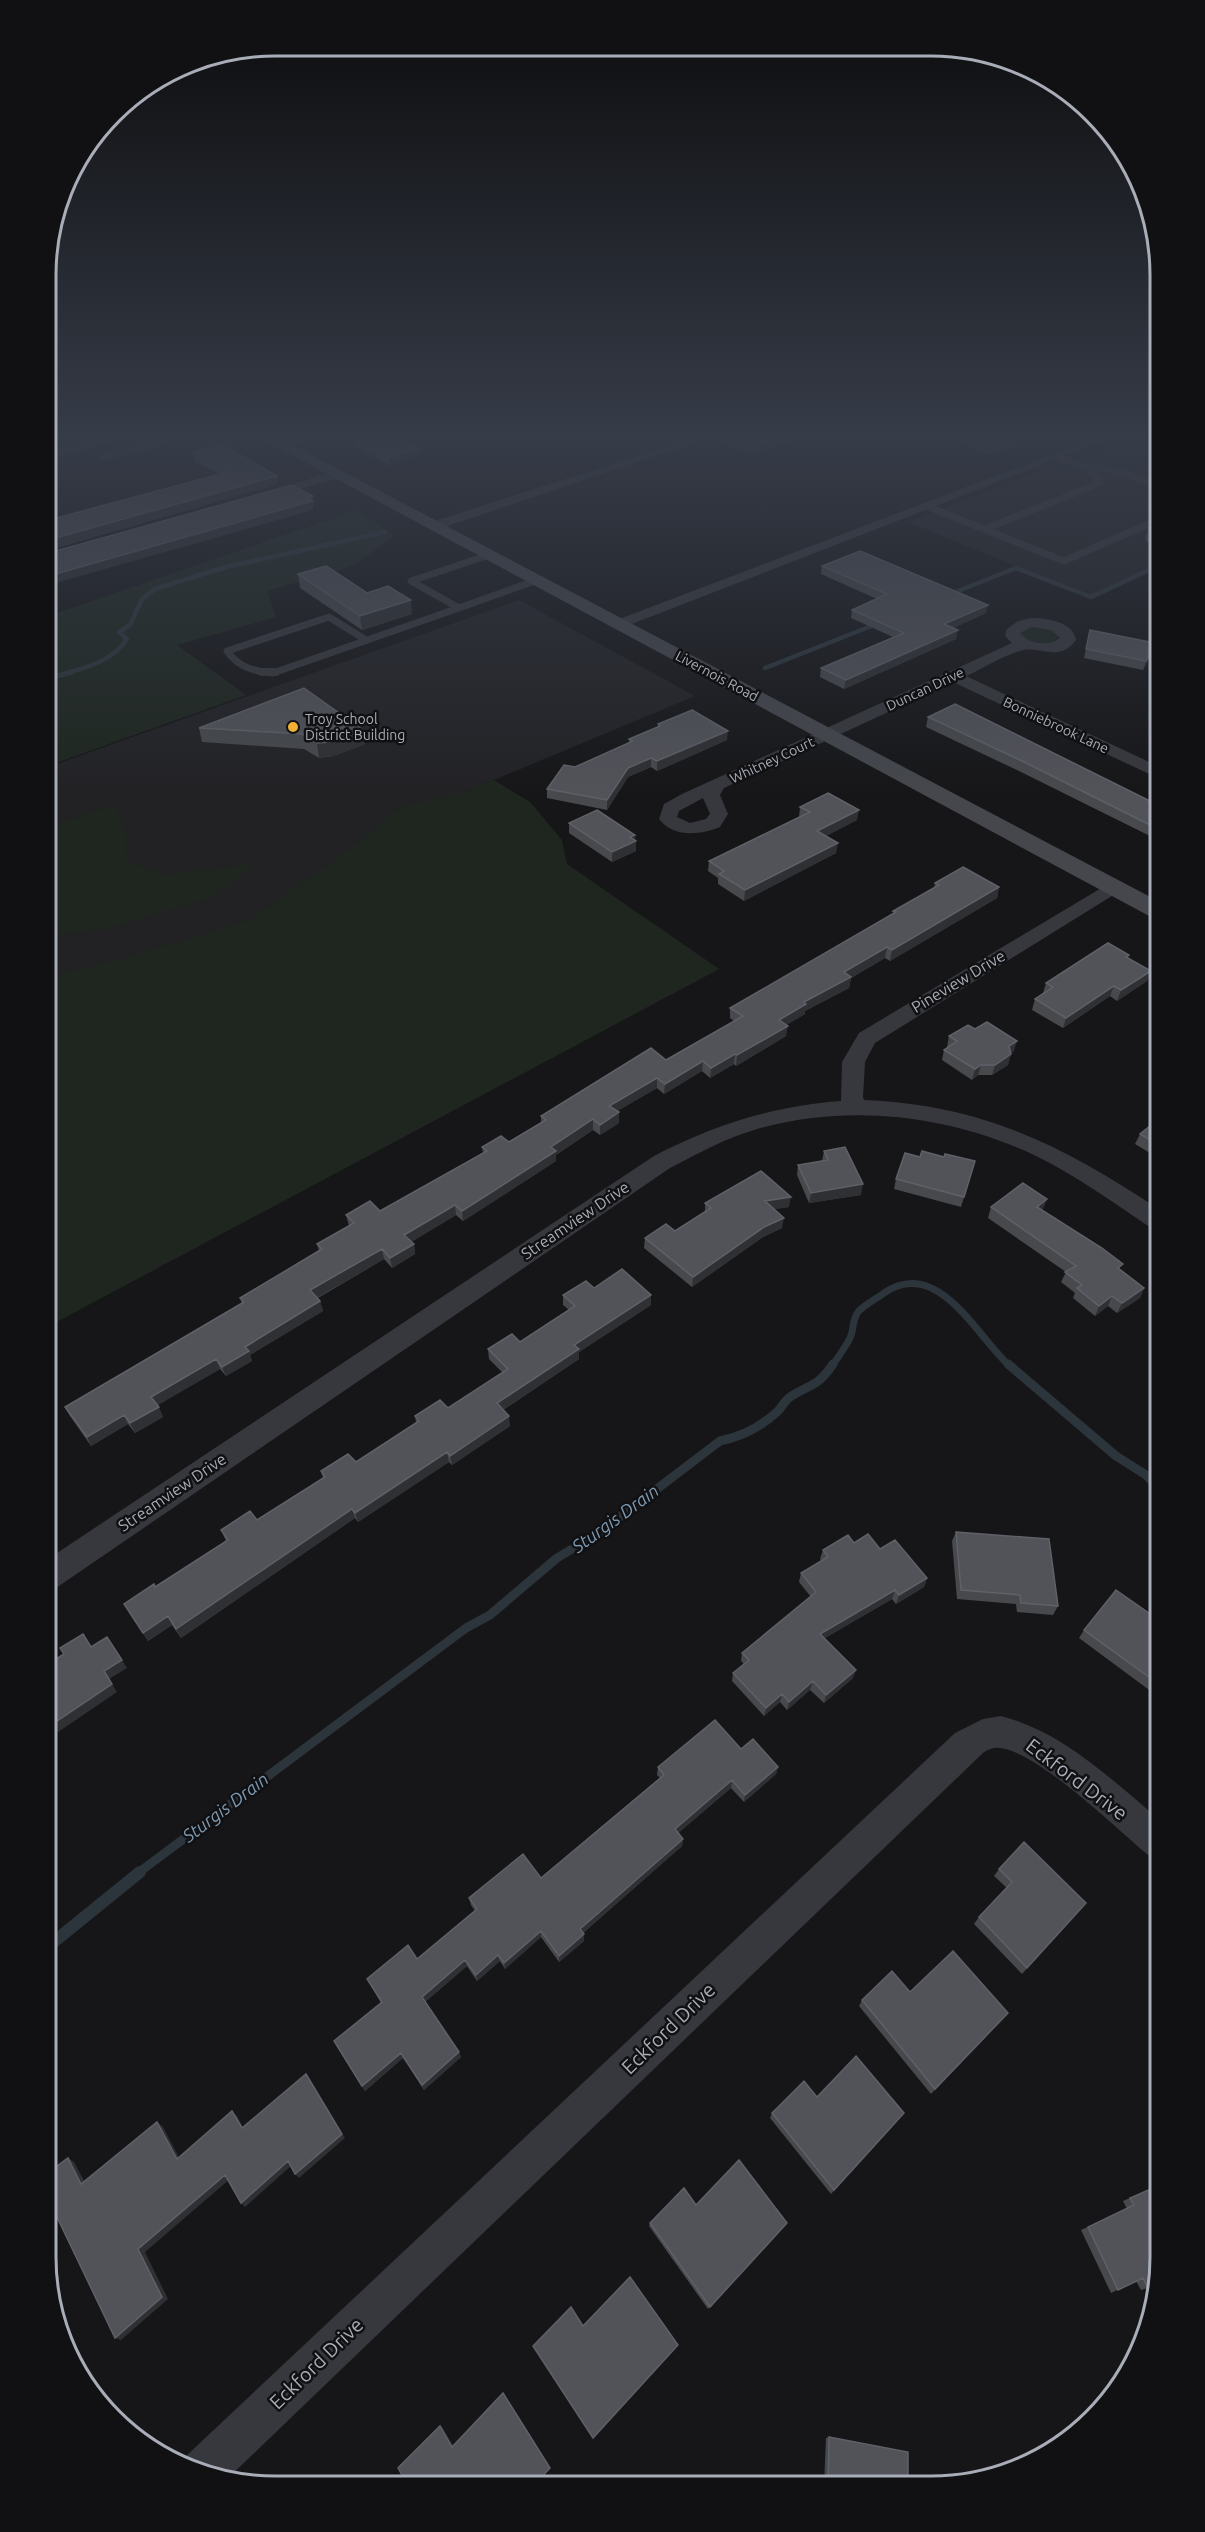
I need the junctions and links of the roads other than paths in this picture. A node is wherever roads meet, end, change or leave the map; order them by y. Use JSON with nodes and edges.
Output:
{"nodes":[{"id":1,"x":477,"y":559,"type":"edge"},
{"id":2,"x":497,"y":559,"type":"edge"},
{"id":3,"x":788,"y":559,"type":"edge"},
{"id":4,"x":537,"y":580,"type":"junction"},
{"id":5,"x":459,"y":608,"type":"junction"},
{"id":6,"x":619,"y":624,"type":"junction"},
{"id":7,"x":366,"y":640,"type":"junction"},
{"id":8,"x":1023,"y":644,"type":"dead end"},
{"id":9,"x":952,"y":676,"type":"junction"},
{"id":10,"x":826,"y":734,"type":"junction"},
{"id":11,"x":1150,"y":769,"type":"edge"},
{"id":12,"x":717,"y":785,"type":"dead end"},
{"id":13,"x":1113,"y":887,"type":"junction"},
{"id":14,"x":1150,"y":907,"type":"edge"},
{"id":15,"x":853,"y":1107,"type":"junction"},
{"id":16,"x":1150,"y":1215,"type":"edge"},
{"id":17,"x":56,"y":1571,"type":"edge"},
{"id":18,"x":1150,"y":1834,"type":"edge"},
{"id":19,"x":208,"y":2466,"type":"edge"}],
"edges":[{"from":1,"to":5,"type":"lane"},
{"from":2,"to":4,"type":"main road","name":"Livernois Road"},
{"from":3,"to":6,"type":"street"},
{"from":4,"to":5,"type":"lane"},
{"from":4,"to":6,"type":"main road","name":"Livernois Road"},
{"from":5,"to":7,"type":"lane"},
{"from":6,"to":10,"type":"main road","name":"Livernois Road"},
{"from":7,"to":7,"type":"lane"},
{"from":8,"to":9,"type":"street","name":"Duncan Drive"},
{"from":9,"to":10,"type":"street","name":"Duncan Drive"},
{"from":9,"to":11,"type":"street","name":"Bonniebrook Lane"},
{"from":10,"to":12,"type":"street","name":"Whitney Court"},
{"from":10,"to":13,"type":"main road","name":"Livernois Road"},
{"from":13,"to":14,"type":"main road","name":"Livernois Road"},
{"from":13,"to":15,"type":"street","name":"Pineview Drive"},
{"from":15,"to":16,"type":"street","name":"Streamview Drive"},
{"from":15,"to":17,"type":"street","name":"Streamview Drive"},
{"from":18,"to":19,"type":"street","name":"Eckford Drive"}]}
